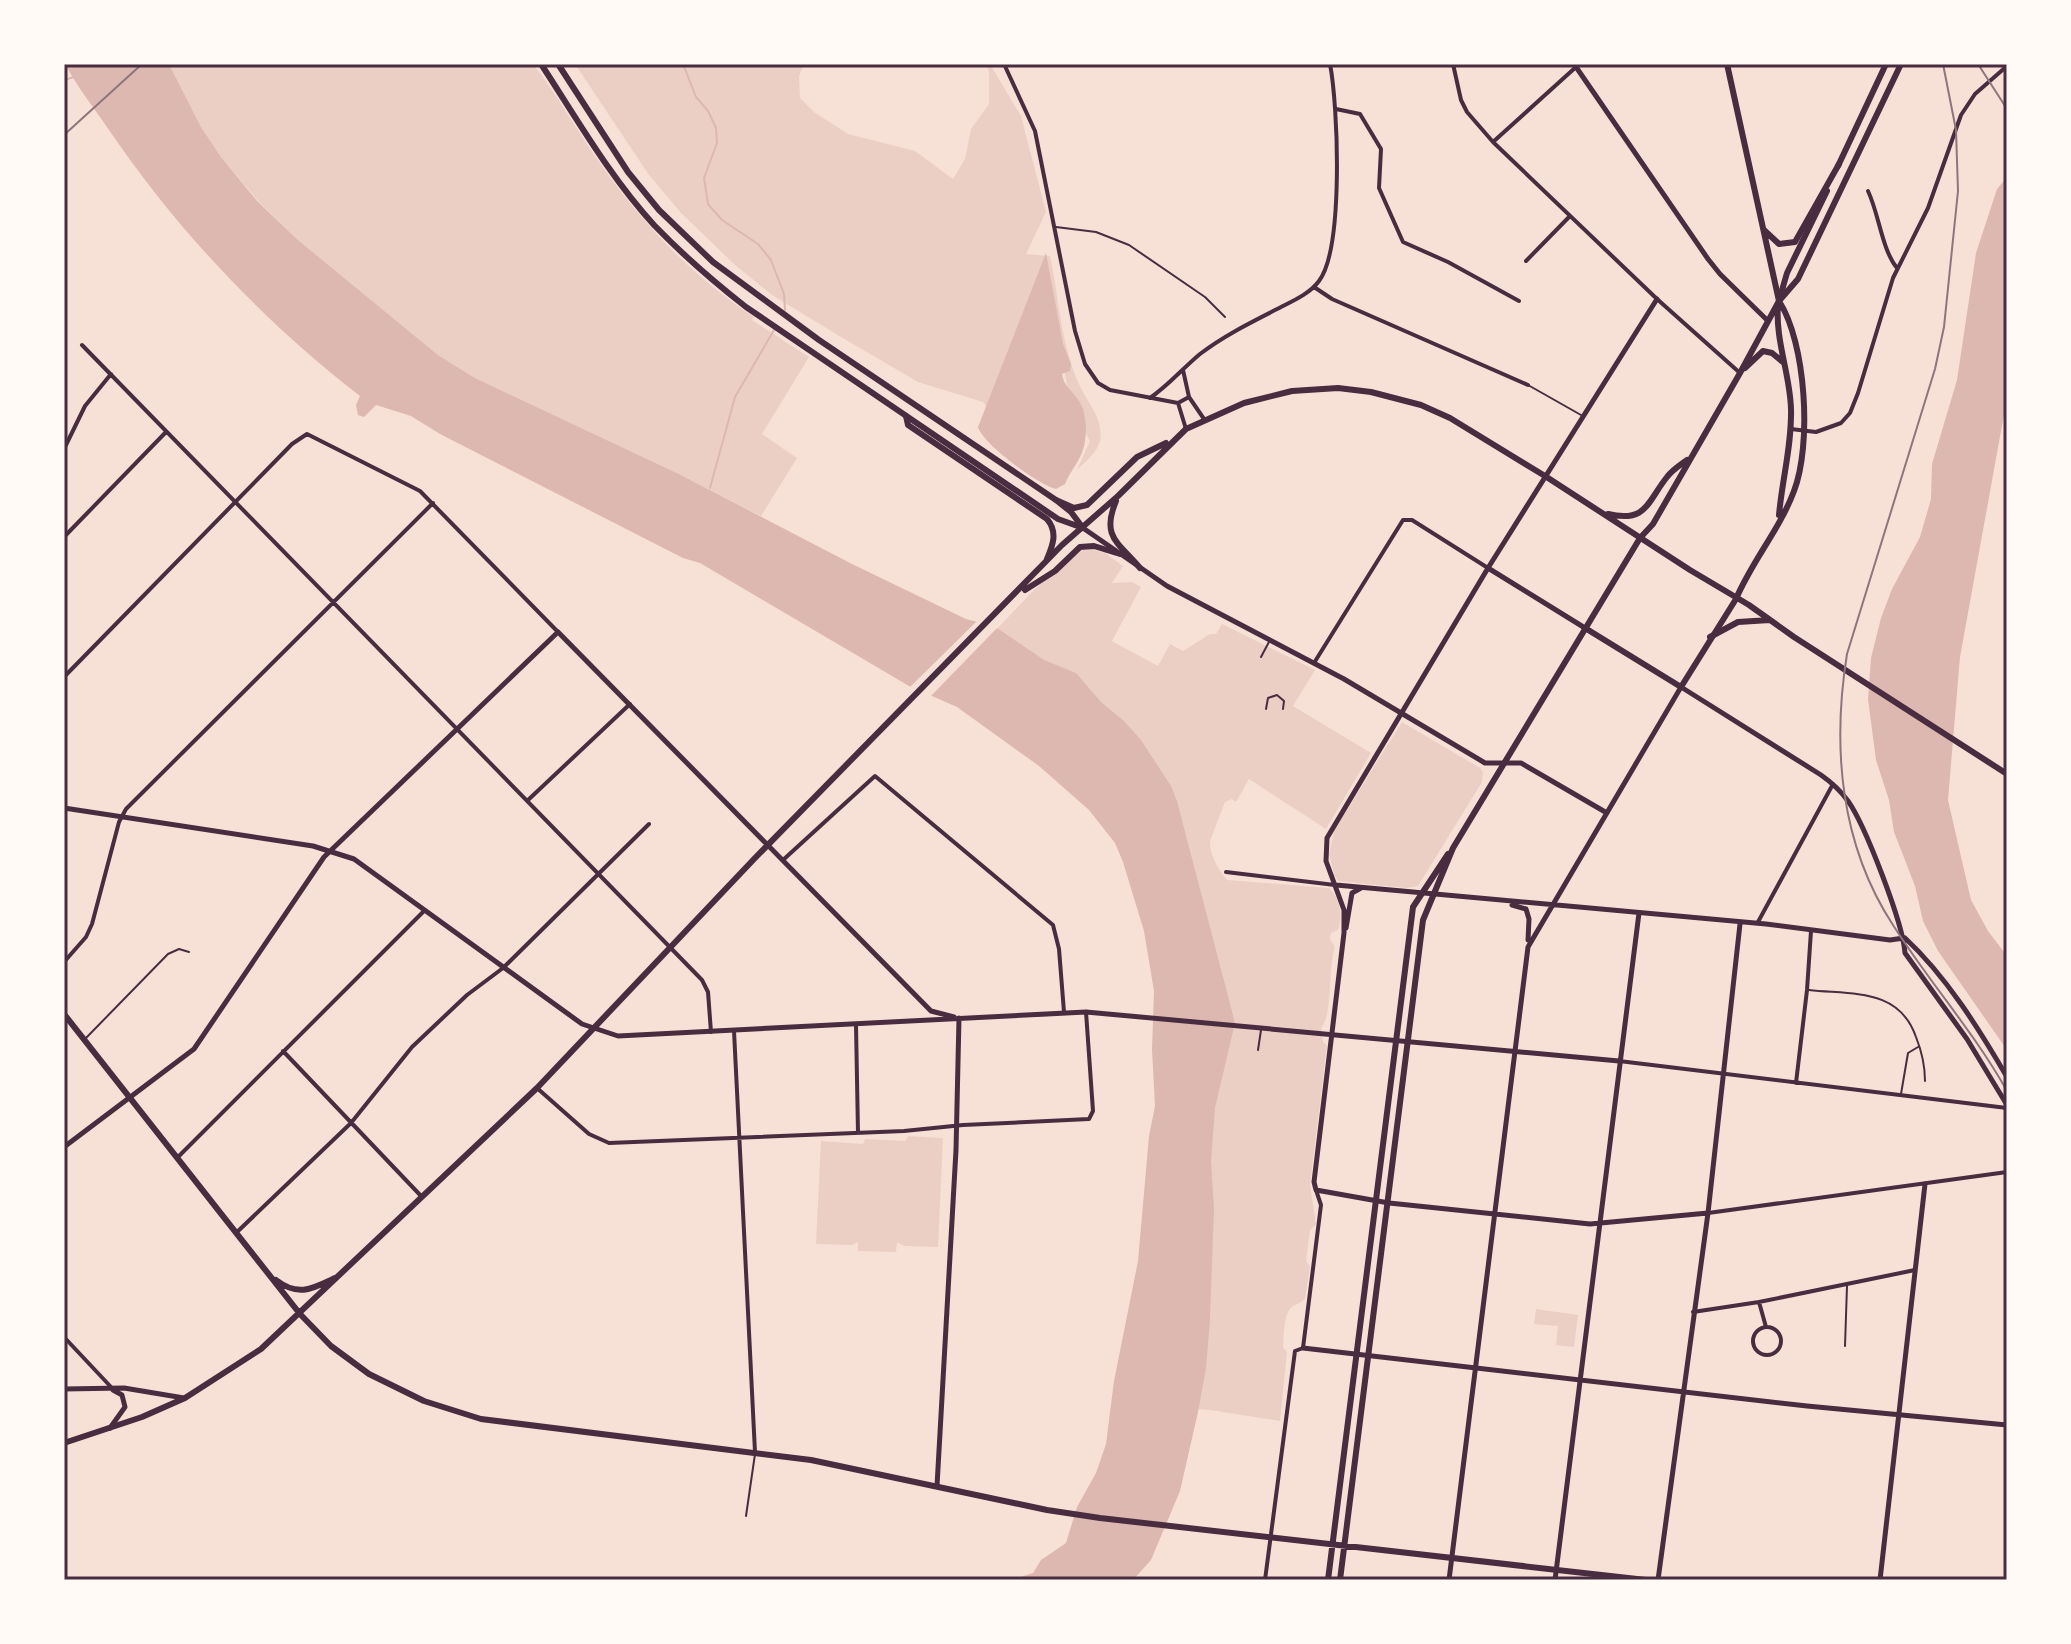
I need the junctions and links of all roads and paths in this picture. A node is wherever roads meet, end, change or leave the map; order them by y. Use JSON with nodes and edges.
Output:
{"nodes":[{"id":1,"x":541,"y":64,"type":"edge"},
{"id":2,"x":558,"y":64,"type":"edge"},
{"id":3,"x":1004,"y":64,"type":"edge"},
{"id":4,"x":1330,"y":64,"type":"edge"},
{"id":5,"x":1453,"y":64,"type":"edge"},
{"id":6,"x":1727,"y":64,"type":"edge"},
{"id":7,"x":1887,"y":64,"type":"edge"},
{"id":8,"x":1575,"y":65,"type":"edge"},
{"id":9,"x":2007,"y":66,"type":"edge"},
{"id":10,"x":1900,"y":67,"type":"edge"},
{"id":11,"x":1336,"y":109,"type":"junction"},
{"id":12,"x":1493,"y":142,"type":"junction"},
{"id":13,"x":1839,"y":164,"type":"junction"},
{"id":14,"x":1868,"y":191,"type":"dead end"},
{"id":15,"x":1570,"y":216,"type":"junction"},
{"id":16,"x":1056,"y":227,"type":"junction"},
{"id":17,"x":1763,"y":230,"type":"junction"},
{"id":18,"x":1526,"y":261,"type":"dead end"},
{"id":19,"x":1897,"y":268,"type":"junction"},
{"id":20,"x":1314,"y":287,"type":"junction"},
{"id":21,"x":1657,"y":299,"type":"junction"},
{"id":22,"x":1519,"y":301,"type":"dead end"},
{"id":23,"x":1779,"y":301,"type":"junction"},
{"id":24,"x":1225,"y":317,"type":"dead end"},
{"id":25,"x":1767,"y":320,"type":"junction"},
{"id":26,"x":82,"y":345,"type":"dead end"},
{"id":27,"x":1784,"y":363,"type":"junction"},
{"id":28,"x":1183,"y":370,"type":"junction"},
{"id":29,"x":1740,"y":373,"type":"junction"},
{"id":30,"x":111,"y":374,"type":"junction"},
{"id":31,"x":1528,"y":385,"type":"joint"},
{"id":32,"x":1189,"y":397,"type":"junction"},
{"id":33,"x":1150,"y":398,"type":"junction"},
{"id":34,"x":1178,"y":403,"type":"junction"},
{"id":35,"x":906,"y":416,"type":"junction"},
{"id":36,"x":1582,"y":416,"type":"junction"},
{"id":37,"x":1204,"y":419,"type":"junction"},
{"id":38,"x":1186,"y":429,"type":"junction"},
{"id":39,"x":1791,"y":429,"type":"junction"},
{"id":40,"x":166,"y":432,"type":"junction"},
{"id":41,"x":1805,"y":432,"type":"junction"},
{"id":42,"x":1173,"y":439,"type":"junction"},
{"id":43,"x":65,"y":447,"type":"edge"},
{"id":44,"x":1690,"y":458,"type":"junction"},
{"id":45,"x":1545,"y":476,"type":"junction"},
{"id":46,"x":1118,"y":496,"type":"junction"},
{"id":47,"x":1056,"y":500,"type":"junction"},
{"id":48,"x":235,"y":502,"type":"junction"},
{"id":49,"x":434,"y":503,"type":"junction"},
{"id":50,"x":1602,"y":512,"type":"junction"},
{"id":51,"x":1779,"y":519,"type":"junction"},
{"id":52,"x":1083,"y":528,"type":"junction"},
{"id":53,"x":64,"y":537,"type":"edge"},
{"id":54,"x":1640,"y":538,"type":"junction"},
{"id":55,"x":1120,"y":554,"type":"junction"},
{"id":56,"x":1045,"y":563,"type":"junction"},
{"id":57,"x":1140,"y":568,"type":"junction"},
{"id":58,"x":1488,"y":568,"type":"junction"},
{"id":59,"x":1013,"y":598,"type":"junction"},
{"id":60,"x":1736,"y":599,"type":"junction"},
{"id":61,"x":334,"y":603,"type":"junction"},
{"id":62,"x":1770,"y":620,"type":"junction"},
{"id":63,"x":1585,"y":628,"type":"junction"},
{"id":64,"x":558,"y":632,"type":"junction"},
{"id":65,"x":1710,"y":637,"type":"junction"},
{"id":66,"x":1270,"y":640,"type":"junction"},
{"id":67,"x":1261,"y":657,"type":"dead end"},
{"id":68,"x":1314,"y":663,"type":"junction"},
{"id":69,"x":64,"y":677,"type":"edge"},
{"id":70,"x":1681,"y":687,"type":"junction"},
{"id":71,"x":630,"y":704,"type":"junction"},
{"id":72,"x":1266,"y":709,"type":"dead end"},
{"id":73,"x":1283,"y":709,"type":"dead end"},
{"id":74,"x":1401,"y":713,"type":"junction"},
{"id":75,"x":457,"y":731,"type":"junction"},
{"id":76,"x":1505,"y":763,"type":"junction"},
{"id":77,"x":2004,"y":772,"type":"edge"},
{"id":78,"x":1833,"y":784,"type":"junction"},
{"id":79,"x":527,"y":801,"type":"junction"},
{"id":80,"x":64,"y":808,"type":"edge"},
{"id":81,"x":1607,"y":813,"type":"junction"},
{"id":82,"x":122,"y":817,"type":"junction"},
{"id":83,"x":649,"y":824,"type":"dead end"},
{"id":84,"x":767,"y":846,"type":"junction"},
{"id":85,"x":1453,"y":848,"type":"junction"},
{"id":86,"x":331,"y":851,"type":"junction"},
{"id":87,"x":782,"y":861,"type":"junction"},
{"id":88,"x":1226,"y":872,"type":"dead end"},
{"id":89,"x":599,"y":873,"type":"junction"},
{"id":90,"x":1335,"y":885,"type":"junction"},
{"id":91,"x":1361,"y":888,"type":"junction"},
{"id":92,"x":1421,"y":893,"type":"junction"},
{"id":93,"x":1433,"y":895,"type":"junction"},
{"id":94,"x":1496,"y":900,"type":"junction"},
{"id":95,"x":1552,"y":906,"type":"junction"},
{"id":96,"x":425,"y":910,"type":"junction"},
{"id":97,"x":1639,"y":913,"type":"junction"},
{"id":98,"x":1740,"y":924,"type":"junction"},
{"id":99,"x":1757,"y":924,"type":"junction"},
{"id":100,"x":1811,"y":930,"type":"junction"},
{"id":101,"x":1344,"y":933,"type":"junction"},
{"id":102,"x":1904,"y":938,"type":"junction"},
{"id":103,"x":1528,"y":947,"type":"junction"},
{"id":104,"x":671,"y":948,"type":"junction"},
{"id":105,"x":189,"y":952,"type":"dead end"},
{"id":106,"x":64,"y":962,"type":"edge"},
{"id":107,"x":503,"y":968,"type":"junction"},
{"id":108,"x":1807,"y":990,"type":"junction"},
{"id":109,"x":1064,"y":1012,"type":"junction"},
{"id":110,"x":1086,"y":1012,"type":"junction"},
{"id":111,"x":64,"y":1014,"type":"edge"},
{"id":112,"x":959,"y":1018,"type":"junction"},
{"id":113,"x":856,"y":1025,"type":"junction"},
{"id":114,"x":595,"y":1029,"type":"junction"},
{"id":115,"x":1261,"y":1029,"type":"junction"},
{"id":116,"x":734,"y":1031,"type":"junction"},
{"id":117,"x":711,"y":1032,"type":"junction"},
{"id":118,"x":1332,"y":1035,"type":"junction"},
{"id":119,"x":84,"y":1040,"type":"junction"},
{"id":120,"x":1396,"y":1041,"type":"junction"},
{"id":121,"x":1408,"y":1042,"type":"junction"},
{"id":122,"x":1919,"y":1046,"type":"junction"},
{"id":123,"x":1258,"y":1050,"type":"dead end"},
{"id":124,"x":283,"y":1051,"type":"junction"},
{"id":125,"x":1515,"y":1053,"type":"junction"},
{"id":126,"x":1619,"y":1061,"type":"junction"},
{"id":127,"x":1722,"y":1074,"type":"junction"},
{"id":128,"x":2007,"y":1077,"type":"edge"},
{"id":129,"x":1925,"y":1081,"type":"dead end"},
{"id":130,"x":1796,"y":1083,"type":"junction"},
{"id":131,"x":537,"y":1088,"type":"junction"},
{"id":132,"x":1900,"y":1097,"type":"junction"},
{"id":133,"x":129,"y":1098,"type":"junction"},
{"id":134,"x":2007,"y":1107,"type":"edge"},
{"id":135,"x":351,"y":1123,"type":"junction"},
{"id":136,"x":957,"y":1126,"type":"junction"},
{"id":137,"x":858,"y":1133,"type":"junction"},
{"id":138,"x":740,"y":1138,"type":"junction"},
{"id":139,"x":64,"y":1147,"type":"edge"},
{"id":140,"x":176,"y":1158,"type":"junction"},
{"id":141,"x":2007,"y":1172,"type":"edge"},
{"id":142,"x":1925,"y":1184,"type":"junction"},
{"id":143,"x":1316,"y":1190,"type":"junction"},
{"id":144,"x":422,"y":1197,"type":"junction"},
{"id":145,"x":1375,"y":1199,"type":"junction"},
{"id":146,"x":1389,"y":1203,"type":"junction"},
{"id":147,"x":1708,"y":1213,"type":"junction"},
{"id":148,"x":1497,"y":1215,"type":"junction"},
{"id":149,"x":1599,"y":1224,"type":"junction"},
{"id":150,"x":236,"y":1233,"type":"junction"},
{"id":151,"x":1916,"y":1270,"type":"junction"},
{"id":152,"x":267,"y":1272,"type":"junction"},
{"id":153,"x":341,"y":1274,"type":"junction"},
{"id":154,"x":1847,"y":1285,"type":"junction"},
{"id":155,"x":1759,"y":1302,"type":"junction"},
{"id":156,"x":1693,"y":1312,"type":"junction"},
{"id":157,"x":300,"y":1314,"type":"junction"},
{"id":158,"x":1766,"y":1327,"type":"junction"},
{"id":159,"x":64,"y":1337,"type":"edge"},
{"id":160,"x":1845,"y":1346,"type":"dead end"},
{"id":161,"x":1303,"y":1348,"type":"junction"},
{"id":162,"x":1356,"y":1355,"type":"junction"},
{"id":163,"x":1369,"y":1357,"type":"junction"},
{"id":164,"x":1475,"y":1368,"type":"junction"},
{"id":165,"x":1580,"y":1380,"type":"junction"},
{"id":166,"x":64,"y":1389,"type":"edge"},
{"id":167,"x":112,"y":1389,"type":"junction"},
{"id":168,"x":1683,"y":1392,"type":"junction"},
{"id":169,"x":185,"y":1398,"type":"junction"},
{"id":170,"x":1900,"y":1416,"type":"junction"},
{"id":171,"x":2007,"y":1425,"type":"edge"},
{"id":172,"x":110,"y":1428,"type":"junction"},
{"id":173,"x":64,"y":1443,"type":"edge"},
{"id":174,"x":755,"y":1452,"type":"junction"},
{"id":175,"x":937,"y":1486,"type":"junction"},
{"id":176,"x":746,"y":1516,"type":"dead end"},
{"id":177,"x":1269,"y":1537,"type":"junction"},
{"id":178,"x":1332,"y":1544,"type":"junction"},
{"id":179,"x":1345,"y":1546,"type":"junction"},
{"id":180,"x":1452,"y":1558,"type":"junction"},
{"id":181,"x":1556,"y":1569,"type":"junction"},
{"id":182,"x":1265,"y":1580,"type":"edge"},
{"id":183,"x":1328,"y":1580,"type":"edge"},
{"id":184,"x":1340,"y":1580,"type":"edge"},
{"id":185,"x":1449,"y":1580,"type":"edge"},
{"id":186,"x":1555,"y":1580,"type":"edge"},
{"id":187,"x":1646,"y":1580,"type":"edge"},
{"id":188,"x":1658,"y":1580,"type":"edge"},
{"id":189,"x":1880,"y":1580,"type":"edge"}],
"edges":[{"from":1,"to":35,"type":"main road"},
{"from":2,"to":47,"type":"main road"},
{"from":3,"to":16,"type":"street"},
{"from":4,"to":11,"type":"street"},
{"from":5,"to":12,"type":"street"},
{"from":6,"to":17,"type":"main road"},
{"from":7,"to":10,"type":"street"},
{"from":7,"to":13,"type":"main road"},
{"from":8,"to":12,"type":"street"},
{"from":8,"to":25,"type":"street"},
{"from":9,"to":19,"type":"street"},
{"from":10,"to":23,"type":"main road"},
{"from":11,"to":20,"type":"street"},
{"from":11,"to":22,"type":"street"},
{"from":12,"to":15,"type":"street"},
{"from":13,"to":17,"type":"main road"},
{"from":13,"to":23,"type":"main road"},
{"from":14,"to":19,"type":"street"},
{"from":15,"to":18,"type":"street"},
{"from":15,"to":21,"type":"street"},
{"from":16,"to":24,"type":"lane"},
{"from":16,"to":33,"type":"street"},
{"from":17,"to":23,"type":"main road"},
{"from":19,"to":41,"type":"street"},
{"from":20,"to":28,"type":"street"},
{"from":20,"to":31,"type":"street"},
{"from":21,"to":29,"type":"street"},
{"from":21,"to":36,"type":"street"},
{"from":23,"to":25,"type":"main road"},
{"from":23,"to":27,"type":"main road"},
{"from":23,"to":41,"type":"main road"},
{"from":25,"to":29,"type":"main road"},
{"from":26,"to":30,"type":"street"},
{"from":27,"to":29,"type":"main road"},
{"from":27,"to":39,"type":"main road"},
{"from":28,"to":32,"type":"street"},
{"from":28,"to":33,"type":"street"},
{"from":29,"to":44,"type":"main road"},
{"from":30,"to":40,"type":"street"},
{"from":30,"to":43,"type":"street"},
{"from":31,"to":36,"type":"lane"},
{"from":32,"to":34,"type":"street"},
{"from":32,"to":37,"type":"street"},
{"from":33,"to":34,"type":"street"},
{"from":34,"to":38,"type":"street"},
{"from":35,"to":52,"type":"main road"},
{"from":35,"to":56,"type":"main road"},
{"from":36,"to":45,"type":"street"},
{"from":37,"to":38,"type":"main road"},
{"from":37,"to":45,"type":"main road"},
{"from":38,"to":42,"type":"main road"},
{"from":39,"to":41,"type":"street"},
{"from":39,"to":51,"type":"main road"},
{"from":40,"to":48,"type":"street"},
{"from":40,"to":53,"type":"street"},
{"from":41,"to":51,"type":"main road"},
{"from":42,"to":46,"type":"main road"},
{"from":42,"to":47,"type":"main road"},
{"from":44,"to":50,"type":"main road"},
{"from":44,"to":54,"type":"main road"},
{"from":45,"to":50,"type":"main road"},
{"from":45,"to":58,"type":"street"},
{"from":46,"to":52,"type":"main road"},
{"from":46,"to":57,"type":"main road"},
{"from":47,"to":52,"type":"main road"},
{"from":48,"to":49,"type":"street"},
{"from":48,"to":61,"type":"street"},
{"from":48,"to":69,"type":"street"},
{"from":49,"to":61,"type":"street"},
{"from":49,"to":64,"type":"street"},
{"from":50,"to":54,"type":"main road"},
{"from":51,"to":60,"type":"main road"},
{"from":52,"to":55,"type":"street"},
{"from":52,"to":56,"type":"main road"},
{"from":54,"to":60,"type":"main road"},
{"from":54,"to":63,"type":"main road"},
{"from":55,"to":57,"type":"street"},
{"from":55,"to":59,"type":"main road"},
{"from":56,"to":59,"type":"main road"},
{"from":57,"to":66,"type":"street"},
{"from":58,"to":63,"type":"street"},
{"from":58,"to":68,"type":"street"},
{"from":58,"to":74,"type":"street"},
{"from":59,"to":84,"type":"main road"},
{"from":60,"to":62,"type":"main road"},
{"from":60,"to":65,"type":"main road"},
{"from":61,"to":75,"type":"street"},
{"from":61,"to":82,"type":"street"},
{"from":62,"to":65,"type":"main road"},
{"from":62,"to":77,"type":"main road"},
{"from":63,"to":70,"type":"main road"},
{"from":63,"to":76,"type":"main road"},
{"from":64,"to":71,"type":"street"},
{"from":64,"to":75,"type":"street"},
{"from":65,"to":70,"type":"main road"},
{"from":66,"to":67,"type":"lane"},
{"from":66,"to":68,"type":"street"},
{"from":68,"to":74,"type":"street"},
{"from":70,"to":78,"type":"street"},
{"from":70,"to":81,"type":"street"},
{"from":71,"to":79,"type":"street"},
{"from":71,"to":84,"type":"street"},
{"from":72,"to":73,"type":"lane"},
{"from":74,"to":76,"type":"street"},
{"from":74,"to":90,"type":"street"},
{"from":75,"to":79,"type":"street"},
{"from":75,"to":86,"type":"street"},
{"from":76,"to":81,"type":"street"},
{"from":76,"to":85,"type":"main road"},
{"from":78,"to":99,"type":"street"},
{"from":78,"to":102,"type":"street"},
{"from":79,"to":89,"type":"street"},
{"from":80,"to":82,"type":"street"},
{"from":81,"to":95,"type":"street"},
{"from":82,"to":86,"type":"street"},
{"from":82,"to":106,"type":"street"},
{"from":83,"to":89,"type":"street"},
{"from":84,"to":87,"type":"street"},
{"from":84,"to":104,"type":"main road"},
{"from":85,"to":92,"type":"main road"},
{"from":85,"to":93,"type":"main road"},
{"from":86,"to":96,"type":"street"},
{"from":86,"to":133,"type":"street"},
{"from":87,"to":109,"type":"street"},
{"from":87,"to":112,"type":"street"},
{"from":88,"to":90,"type":"street"},
{"from":89,"to":104,"type":"street"},
{"from":89,"to":107,"type":"street"},
{"from":90,"to":91,"type":"street"},
{"from":90,"to":101,"type":"street"},
{"from":91,"to":92,"type":"street"},
{"from":91,"to":101,"type":"street"},
{"from":92,"to":93,"type":"street"},
{"from":92,"to":120,"type":"main road"},
{"from":93,"to":94,"type":"street"},
{"from":93,"to":121,"type":"main road"},
{"from":94,"to":95,"type":"street"},
{"from":94,"to":103,"type":"street"},
{"from":95,"to":97,"type":"street"},
{"from":95,"to":103,"type":"street"},
{"from":96,"to":107,"type":"street"},
{"from":96,"to":124,"type":"street"},
{"from":97,"to":98,"type":"street"},
{"from":97,"to":126,"type":"street"},
{"from":98,"to":99,"type":"street"},
{"from":98,"to":127,"type":"street"},
{"from":99,"to":100,"type":"street"},
{"from":100,"to":102,"type":"street"},
{"from":100,"to":108,"type":"street"},
{"from":101,"to":118,"type":"street"},
{"from":102,"to":128,"type":"street"},
{"from":102,"to":134,"type":"street"},
{"from":103,"to":125,"type":"street"},
{"from":104,"to":114,"type":"main road"},
{"from":104,"to":117,"type":"street"},
{"from":105,"to":119,"type":"lane"},
{"from":107,"to":114,"type":"street"},
{"from":107,"to":135,"type":"street"},
{"from":108,"to":122,"type":"lane"},
{"from":108,"to":130,"type":"street"},
{"from":109,"to":110,"type":"street"},
{"from":109,"to":112,"type":"street"},
{"from":110,"to":115,"type":"street"},
{"from":110,"to":136,"type":"street"},
{"from":111,"to":119,"type":"main road"},
{"from":112,"to":113,"type":"street"},
{"from":112,"to":136,"type":"street"},
{"from":113,"to":116,"type":"street"},
{"from":113,"to":137,"type":"street"},
{"from":114,"to":117,"type":"street"},
{"from":114,"to":131,"type":"main road"},
{"from":115,"to":118,"type":"street"},
{"from":115,"to":123,"type":"lane"},
{"from":116,"to":117,"type":"street"},
{"from":116,"to":138,"type":"street"},
{"from":118,"to":120,"type":"street"},
{"from":118,"to":143,"type":"street"},
{"from":119,"to":133,"type":"main road"},
{"from":120,"to":121,"type":"street"},
{"from":120,"to":145,"type":"main road"},
{"from":121,"to":125,"type":"street"},
{"from":121,"to":146,"type":"main road"},
{"from":122,"to":129,"type":"lane"},
{"from":122,"to":132,"type":"lane"},
{"from":124,"to":135,"type":"street"},
{"from":124,"to":140,"type":"street"},
{"from":125,"to":126,"type":"street"},
{"from":125,"to":148,"type":"street"},
{"from":126,"to":127,"type":"street"},
{"from":126,"to":149,"type":"street"},
{"from":127,"to":130,"type":"street"},
{"from":127,"to":147,"type":"street"},
{"from":130,"to":132,"type":"street"},
{"from":131,"to":138,"type":"street"},
{"from":131,"to":144,"type":"main road"},
{"from":132,"to":134,"type":"street"},
{"from":133,"to":139,"type":"street"},
{"from":133,"to":140,"type":"main road"},
{"from":135,"to":144,"type":"street"},
{"from":135,"to":150,"type":"street"},
{"from":136,"to":137,"type":"street"},
{"from":136,"to":175,"type":"street"},
{"from":137,"to":138,"type":"street"},
{"from":138,"to":174,"type":"street"},
{"from":140,"to":150,"type":"main road"},
{"from":141,"to":142,"type":"street"},
{"from":142,"to":147,"type":"street"},
{"from":142,"to":151,"type":"street"},
{"from":143,"to":145,"type":"street"},
{"from":143,"to":161,"type":"street"},
{"from":144,"to":153,"type":"main road"},
{"from":145,"to":146,"type":"street"},
{"from":145,"to":162,"type":"main road"},
{"from":146,"to":148,"type":"street"},
{"from":146,"to":163,"type":"main road"},
{"from":147,"to":149,"type":"street"},
{"from":147,"to":156,"type":"street"},
{"from":148,"to":149,"type":"street"},
{"from":148,"to":164,"type":"street"},
{"from":149,"to":165,"type":"street"},
{"from":150,"to":152,"type":"main road"},
{"from":151,"to":154,"type":"street"},
{"from":151,"to":170,"type":"street"},
{"from":152,"to":153,"type":"main road"},
{"from":152,"to":157,"type":"main road"},
{"from":153,"to":157,"type":"main road"},
{"from":154,"to":155,"type":"street"},
{"from":154,"to":160,"type":"lane"},
{"from":155,"to":156,"type":"street"},
{"from":155,"to":158,"type":"street"},
{"from":156,"to":168,"type":"street"},
{"from":157,"to":169,"type":"main road"},
{"from":157,"to":174,"type":"main road"},
{"from":158,"to":158,"type":"street"},
{"from":159,"to":167,"type":"street"},
{"from":161,"to":162,"type":"street"},
{"from":161,"to":177,"type":"street"},
{"from":162,"to":163,"type":"street"},
{"from":162,"to":178,"type":"main road"},
{"from":163,"to":164,"type":"street"},
{"from":163,"to":179,"type":"main road"},
{"from":164,"to":165,"type":"street"},
{"from":164,"to":180,"type":"street"},
{"from":165,"to":168,"type":"street"},
{"from":165,"to":181,"type":"street"},
{"from":166,"to":167,"type":"street"},
{"from":167,"to":169,"type":"street"},
{"from":167,"to":172,"type":"street"},
{"from":168,"to":170,"type":"street"},
{"from":168,"to":188,"type":"street"},
{"from":169,"to":172,"type":"main road"},
{"from":170,"to":171,"type":"street"},
{"from":170,"to":189,"type":"street"},
{"from":172,"to":173,"type":"main road"},
{"from":174,"to":175,"type":"main road"},
{"from":174,"to":176,"type":"lane"},
{"from":175,"to":177,"type":"main road"},
{"from":177,"to":178,"type":"main road"},
{"from":177,"to":182,"type":"street"},
{"from":178,"to":179,"type":"main road"},
{"from":178,"to":183,"type":"main road"},
{"from":179,"to":180,"type":"main road"},
{"from":179,"to":184,"type":"main road"},
{"from":180,"to":181,"type":"main road"},
{"from":180,"to":185,"type":"street"},
{"from":181,"to":186,"type":"street"},
{"from":181,"to":187,"type":"main road"}]}
